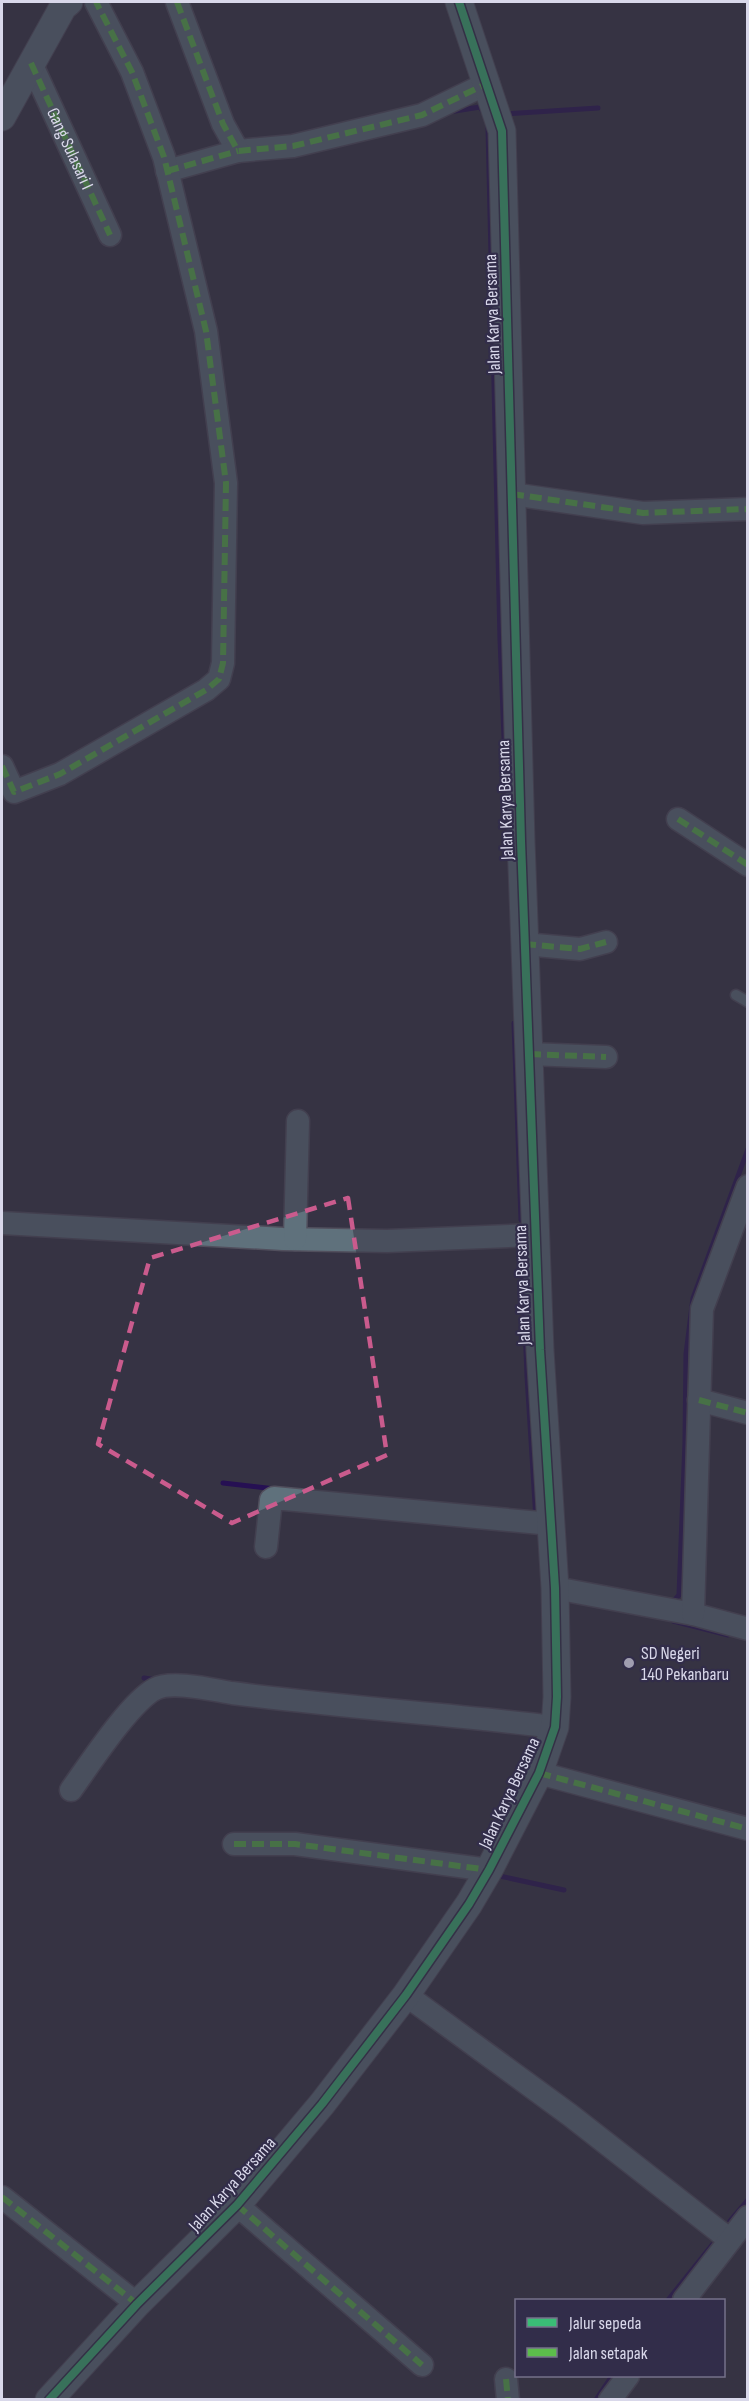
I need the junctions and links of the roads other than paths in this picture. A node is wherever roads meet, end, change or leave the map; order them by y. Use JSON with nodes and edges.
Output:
{"nodes":[{"id":1,"x":69,"y":2,"type":"edge"},
{"id":2,"x":96,"y":2,"type":"edge"},
{"id":3,"x":177,"y":2,"type":"edge"},
{"id":4,"x":459,"y":2,"type":"edge"},
{"id":5,"x":31,"y":63,"type":"junction"},
{"id":6,"x":488,"y":83,"type":"junction"},
{"id":7,"x":2,"y":117,"type":"edge"},
{"id":8,"x":238,"y":151,"type":"junction"},
{"id":9,"x":168,"y":171,"type":"junction"},
{"id":10,"x":110,"y":235,"type":"dead end"},
{"id":11,"x":512,"y":494,"type":"junction"},
{"id":12,"x":747,"y":509,"type":"edge"},
{"id":13,"x":2,"y":766,"type":"edge"},
{"id":14,"x":678,"y":819,"type":"dead end"},
{"id":15,"x":747,"y":865,"type":"edge"},
{"id":16,"x":606,"y":942,"type":"dead end"},
{"id":17,"x":524,"y":944,"type":"junction"},
{"id":18,"x":736,"y":995,"type":"dead end"},
{"id":19,"x":747,"y":1002,"type":"edge"},
{"id":20,"x":529,"y":1054,"type":"junction"},
{"id":21,"x":606,"y":1057,"type":"dead end"},
{"id":22,"x":298,"y":1121,"type":"dead end"},
{"id":23,"x":747,"y":1186,"type":"edge"},
{"id":24,"x":2,"y":1223,"type":"edge"},
{"id":25,"x":535,"y":1234,"type":"junction"},
{"id":26,"x":295,"y":1239,"type":"junction"},
{"id":27,"x":699,"y":1400,"type":"junction"},
{"id":28,"x":747,"y":1413,"type":"edge"},
{"id":29,"x":551,"y":1524,"type":"junction"},
{"id":30,"x":266,"y":1547,"type":"dead end"},
{"id":31,"x":555,"y":1588,"type":"junction"},
{"id":32,"x":693,"y":1614,"type":"junction"},
{"id":33,"x":747,"y":1629,"type":"edge"},
{"id":34,"x":555,"y":1727,"type":"junction"},
{"id":35,"x":539,"y":1773,"type":"junction"},
{"id":36,"x":71,"y":1790,"type":"dead end"},
{"id":37,"x":747,"y":1829,"type":"edge"},
{"id":38,"x":234,"y":1844,"type":"dead end"},
{"id":39,"x":489,"y":1870,"type":"junction"},
{"id":40,"x":406,"y":1995,"type":"junction"},
{"id":41,"x":2,"y":2197,"type":"edge"},
{"id":42,"x":237,"y":2205,"type":"junction"},
{"id":43,"x":747,"y":2217,"type":"edge"},
{"id":44,"x":730,"y":2240,"type":"junction"},
{"id":45,"x":686,"y":2299,"type":"edge"},
{"id":46,"x":137,"y":2304,"type":"junction"},
{"id":47,"x":422,"y":2365,"type":"dead end"},
{"id":48,"x":627,"y":2377,"type":"edge"},
{"id":49,"x":49,"y":2400,"type":"edge"},
{"id":50,"x":610,"y":2400,"type":"edge"}],
"edges":[{"from":1,"to":5,"type":"street"},
{"from":2,"to":9,"type":"street"},
{"from":3,"to":8,"type":"street"},
{"from":4,"to":6,"type":"street","name":"Jalan Karya Bersama"},
{"from":5,"to":7,"type":"street"},
{"from":5,"to":10,"type":"street","name":"Gang Sulasari I"},
{"from":6,"to":8,"type":"street"},
{"from":6,"to":11,"type":"street","name":"Jalan Karya Bersama"},
{"from":8,"to":9,"type":"street"},
{"from":9,"to":13,"type":"street"},
{"from":11,"to":12,"type":"street"},
{"from":11,"to":17,"type":"street","name":"Jalan Karya Bersama"},
{"from":14,"to":15,"type":"street"},
{"from":16,"to":17,"type":"street"},
{"from":17,"to":20,"type":"street","name":"Jalan Karya Bersama"},
{"from":18,"to":19,"type":"lane"},
{"from":20,"to":21,"type":"street"},
{"from":20,"to":25,"type":"street","name":"Jalan Karya Bersama"},
{"from":22,"to":26,"type":"street"},
{"from":23,"to":27,"type":"street"},
{"from":24,"to":26,"type":"street"},
{"from":25,"to":26,"type":"street"},
{"from":25,"to":29,"type":"street","name":"Jalan Karya Bersama"},
{"from":27,"to":28,"type":"street"},
{"from":27,"to":32,"type":"street"},
{"from":29,"to":30,"type":"street"},
{"from":29,"to":31,"type":"street","name":"Jalan Karya Bersama"},
{"from":31,"to":32,"type":"street"},
{"from":31,"to":34,"type":"street","name":"Jalan Karya Bersama"},
{"from":32,"to":33,"type":"street"},
{"from":34,"to":35,"type":"street","name":"Jalan Karya Bersama"},
{"from":34,"to":36,"type":"street"},
{"from":35,"to":37,"type":"street"},
{"from":35,"to":39,"type":"street","name":"Jalan Karya Bersama"},
{"from":38,"to":39,"type":"street"},
{"from":39,"to":40,"type":"street","name":"Jalan Karya Bersama"},
{"from":40,"to":42,"type":"street","name":"Jalan Karya Bersama"},
{"from":40,"to":44,"type":"street"},
{"from":41,"to":46,"type":"street"},
{"from":42,"to":46,"type":"street","name":"Jalan Karya Bersama"},
{"from":42,"to":47,"type":"street"},
{"from":43,"to":44,"type":"street"},
{"from":44,"to":45,"type":"street"},
{"from":46,"to":49,"type":"street","name":"Jalan Karya Bersama"},
{"from":48,"to":50,"type":"street"}]}
